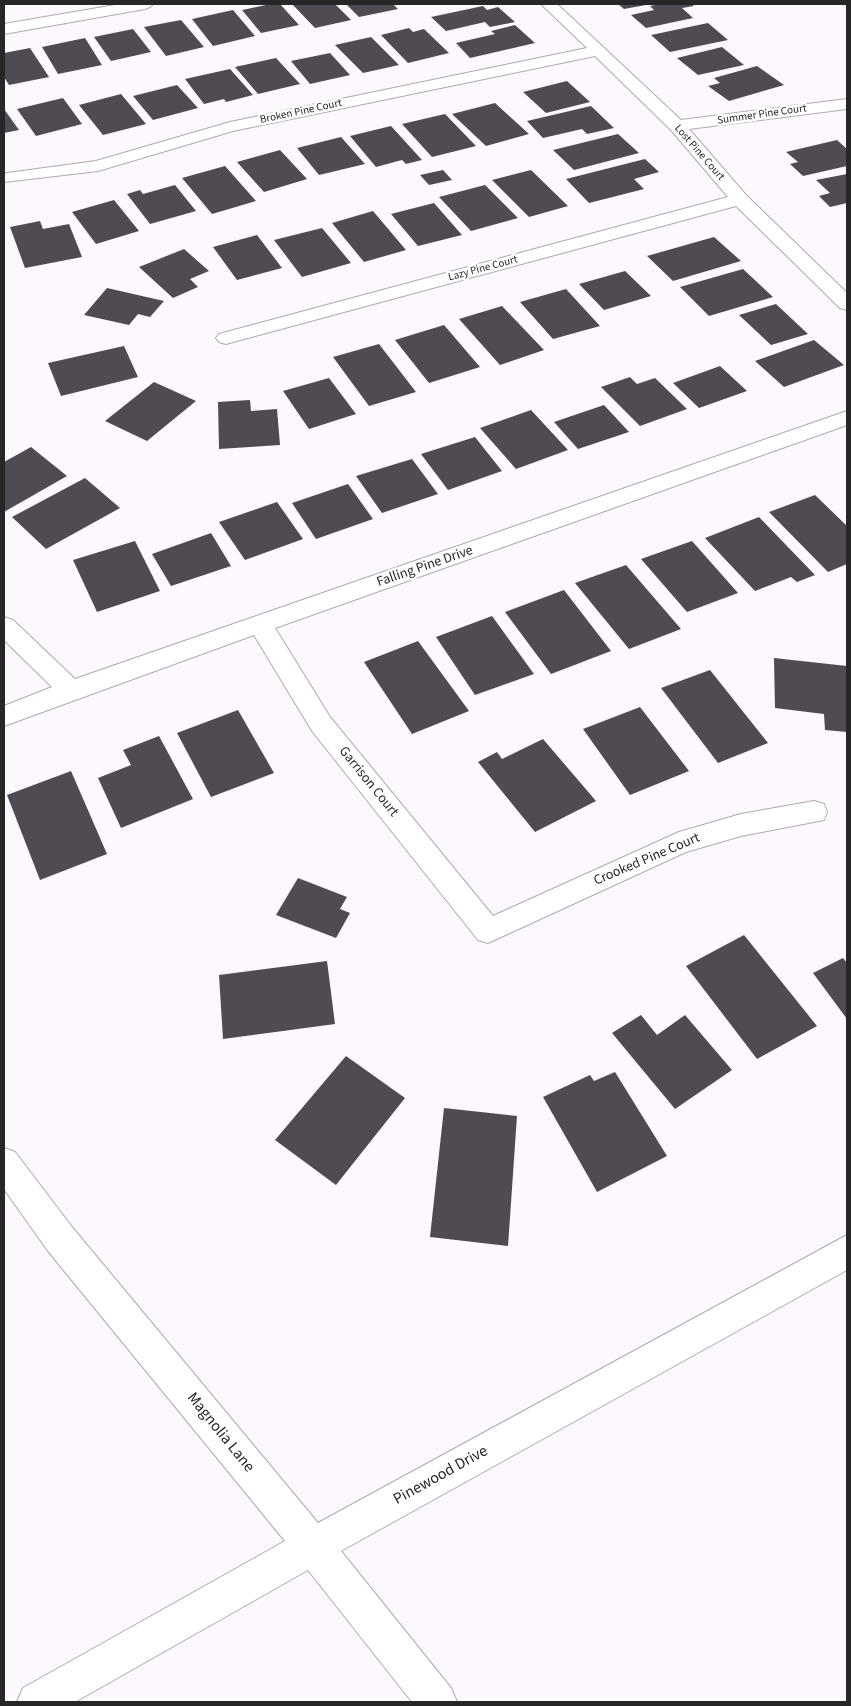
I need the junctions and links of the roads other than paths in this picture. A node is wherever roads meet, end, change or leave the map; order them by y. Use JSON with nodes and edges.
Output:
{"nodes":[{"id":1,"x":145,"y":4,"type":"edge"},
{"id":2,"x":549,"y":4,"type":"edge"},
{"id":3,"x":4,"y":29,"type":"edge"},
{"id":4,"x":597,"y":51,"type":"junction"},
{"id":5,"x":847,"y":104,"type":"edge"},
{"id":6,"x":677,"y":126,"type":"junction"},
{"id":7,"x":7,"y":178,"type":"dead end"},
{"id":8,"x":740,"y":199,"type":"junction"},
{"id":9,"x":847,"y":304,"type":"edge"},
{"id":10,"x":226,"y":338,"type":"dead end"},
{"id":11,"x":847,"y":418,"type":"edge"},
{"id":12,"x":260,"y":624,"type":"junction"},
{"id":13,"x":4,"y":626,"type":"edge"},
{"id":14,"x":71,"y":690,"type":"junction"},
{"id":15,"x":4,"y":716,"type":"edge"},
{"id":16,"x":814,"y":812,"type":"dead end"},
{"id":17,"x":488,"y":931,"type":"joint"},
{"id":18,"x":4,"y":1164,"type":"edge"},
{"id":19,"x":847,"y":1252,"type":"edge"},
{"id":20,"x":313,"y":1546,"type":"junction"},
{"id":21,"x":37,"y":1702,"type":"edge"},
{"id":22,"x":437,"y":1702,"type":"edge"}],
"edges":[{"from":1,"to":3,"type":"street"},
{"from":2,"to":4,"type":"street","name":"Lost Pine Court"},
{"from":4,"to":6,"type":"street","name":"Lost Pine Court"},
{"from":4,"to":7,"type":"street","name":"Broken Pine Court"},
{"from":5,"to":6,"type":"street","name":"Summer Pine Court"},
{"from":6,"to":8,"type":"street","name":"Lost Pine Court"},
{"from":8,"to":9,"type":"street","name":"Lost Pine Court"},
{"from":8,"to":10,"type":"street","name":"Lazy Pine Court"},
{"from":11,"to":12,"type":"street","name":"Falling Pine Drive"},
{"from":12,"to":14,"type":"street","name":"Falling Pine Drive"},
{"from":12,"to":17,"type":"street","name":"Garrison Court"},
{"from":13,"to":14,"type":"street"},
{"from":14,"to":15,"type":"street","name":"Falling Pine Drive"},
{"from":16,"to":17,"type":"street","name":"Crooked Pine Court"},
{"from":18,"to":20,"type":"street","name":"Magnolia Lane"},
{"from":19,"to":20,"type":"street","name":"Pinewood Drive"},
{"from":20,"to":21,"type":"street","name":"Pinewood Drive"},
{"from":20,"to":22,"type":"street","name":"Magnolia Lane"}]}
